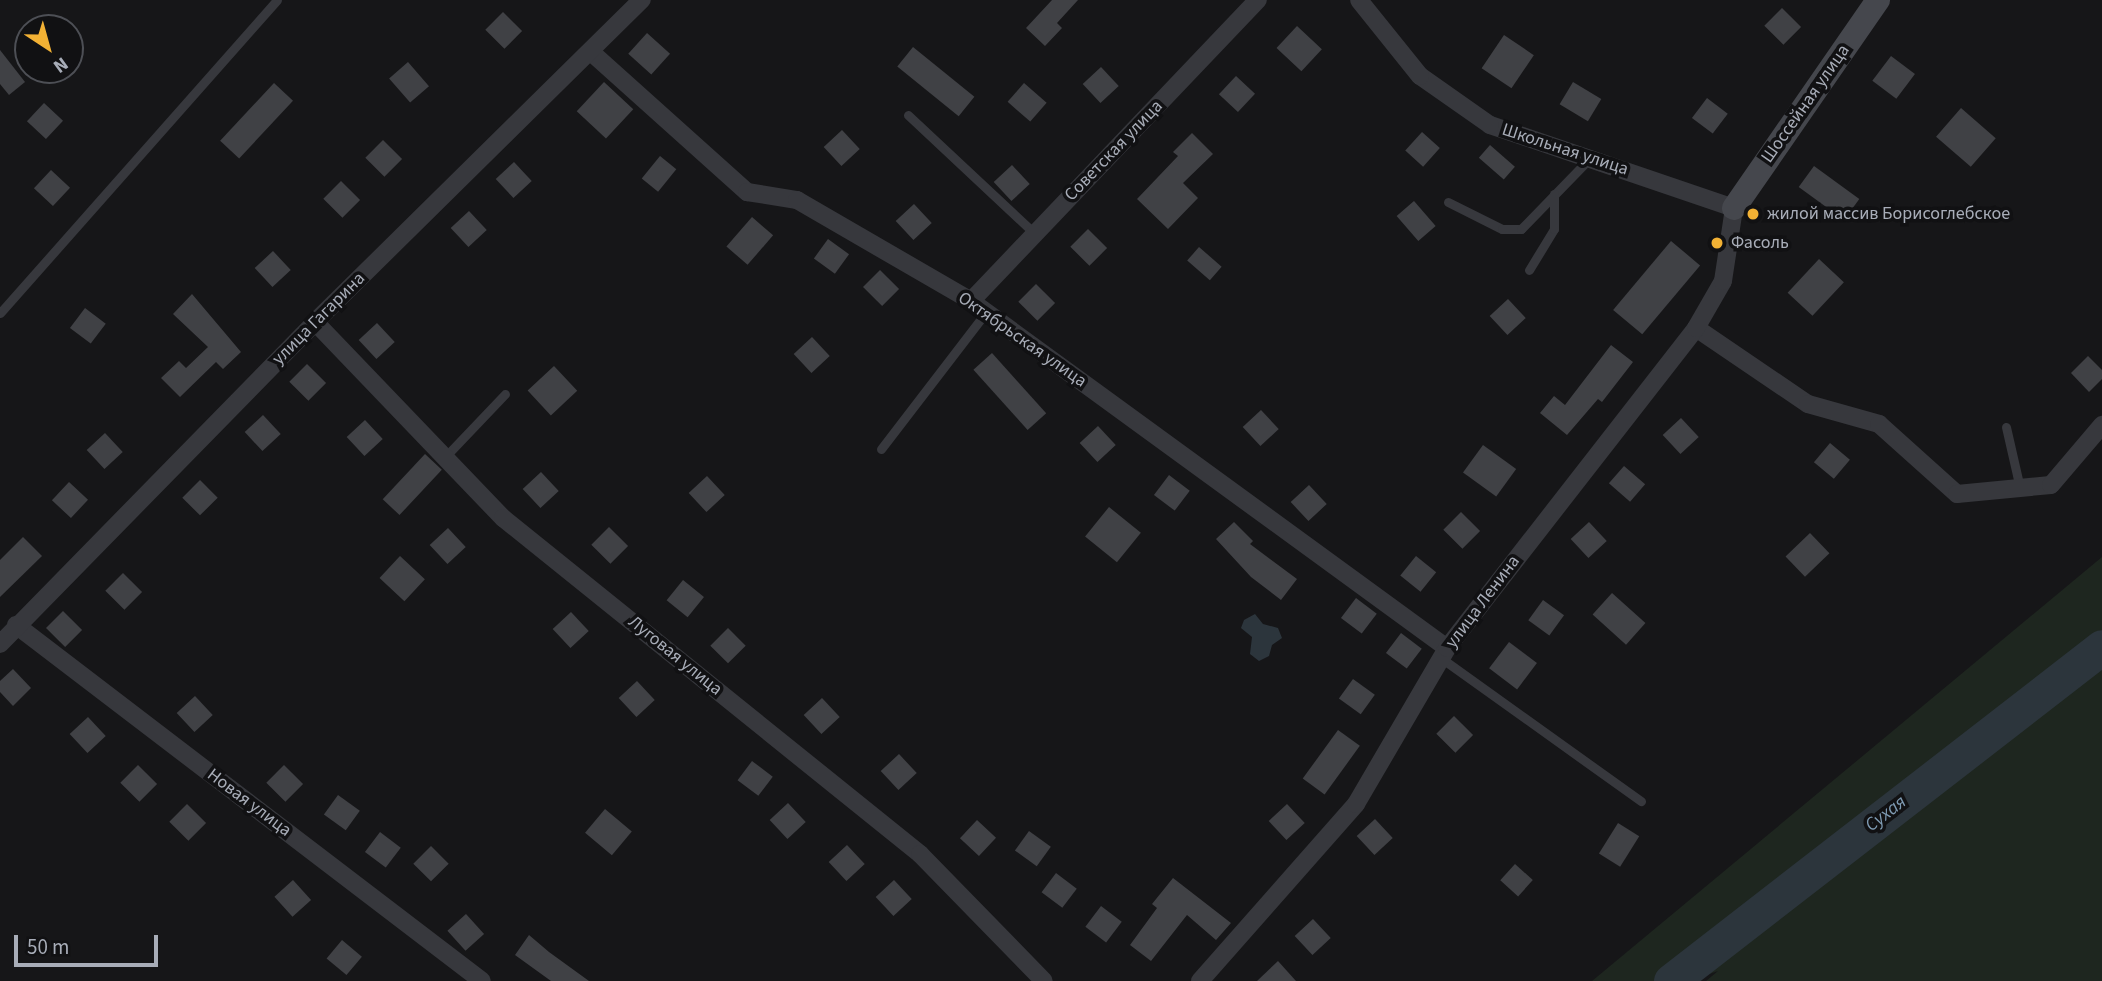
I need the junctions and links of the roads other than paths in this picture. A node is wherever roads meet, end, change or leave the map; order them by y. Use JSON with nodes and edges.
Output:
{"nodes":[{"id":1,"x":277,"y":0,"type":"edge"},
{"id":2,"x":642,"y":0,"type":"edge"},
{"id":3,"x":1258,"y":0,"type":"edge"},
{"id":4,"x":1359,"y":0,"type":"edge"},
{"id":5,"x":1875,"y":1,"type":"edge"},
{"id":6,"x":590,"y":51,"type":"junction"},
{"id":7,"x":908,"y":115,"type":"dead end"},
{"id":8,"x":1591,"y":157,"type":"junction"},
{"id":9,"x":1554,"y":194,"type":"junction"},
{"id":10,"x":1448,"y":202,"type":"dead end"},
{"id":11,"x":1734,"y":208,"type":"junction"},
{"id":12,"x":1035,"y":234,"type":"junction"},
{"id":13,"x":1530,"y":270,"type":"dead end"},
{"id":14,"x":971,"y":301,"type":"junction"},
{"id":15,"x":986,"y":312,"type":"junction"},
{"id":16,"x":0,"y":313,"type":"edge"},
{"id":17,"x":315,"y":322,"type":"junction"},
{"id":18,"x":1696,"y":328,"type":"junction"},
{"id":19,"x":505,"y":394,"type":"dead end"},
{"id":20,"x":2102,"y":425,"type":"edge"},
{"id":21,"x":2006,"y":427,"type":"dead end"},
{"id":22,"x":881,"y":449,"type":"dead end"},
{"id":23,"x":445,"y":457,"type":"junction"},
{"id":24,"x":2021,"y":488,"type":"junction"},
{"id":25,"x":16,"y":625,"type":"junction"},
{"id":26,"x":0,"y":644,"type":"edge"},
{"id":27,"x":1444,"y":653,"type":"junction"},
{"id":28,"x":1642,"y":801,"type":"dead end"},
{"id":29,"x":482,"y":981,"type":"edge"},
{"id":30,"x":1044,"y":981,"type":"edge"},
{"id":31,"x":1200,"y":981,"type":"edge"}],
"edges":[{"from":1,"to":16,"type":"lane"},
{"from":2,"to":6,"type":"street","name":"улица Гагарина"},
{"from":3,"to":12,"type":"street","name":"Советская улица"},
{"from":4,"to":8,"type":"street","name":"Школьная улица"},
{"from":5,"to":11,"type":"street","name":"Шоссейная улица"},
{"from":6,"to":14,"type":"street","name":"Октябрьская улица"},
{"from":6,"to":17,"type":"street","name":"улица Гагарина"},
{"from":7,"to":12,"type":"lane"},
{"from":8,"to":9,"type":"lane"},
{"from":8,"to":11,"type":"street","name":"Школьная улица"},
{"from":9,"to":10,"type":"lane"},
{"from":9,"to":13,"type":"lane"},
{"from":11,"to":18,"type":"street","name":"улица Ленина"},
{"from":12,"to":14,"type":"street","name":"Советская улица"},
{"from":14,"to":15,"type":"street","name":"Октябрьская улица"},
{"from":15,"to":22,"type":"lane"},
{"from":15,"to":27,"type":"street","name":"Октябрьская улица"},
{"from":17,"to":23,"type":"street","name":"Луговая улица"},
{"from":17,"to":25,"type":"street","name":"улица Гагарина"},
{"from":18,"to":24,"type":"street"},
{"from":18,"to":27,"type":"street","name":"улица Ленина"},
{"from":19,"to":23,"type":"lane"},
{"from":20,"to":24,"type":"street"},
{"from":21,"to":24,"type":"lane"},
{"from":23,"to":30,"type":"street","name":"Луговая улица"},
{"from":25,"to":26,"type":"street","name":"улица Гагарина"},
{"from":25,"to":29,"type":"street","name":"Новая улица"},
{"from":27,"to":28,"type":"lane"},
{"from":27,"to":31,"type":"street","name":"улица Ленина"}]}
